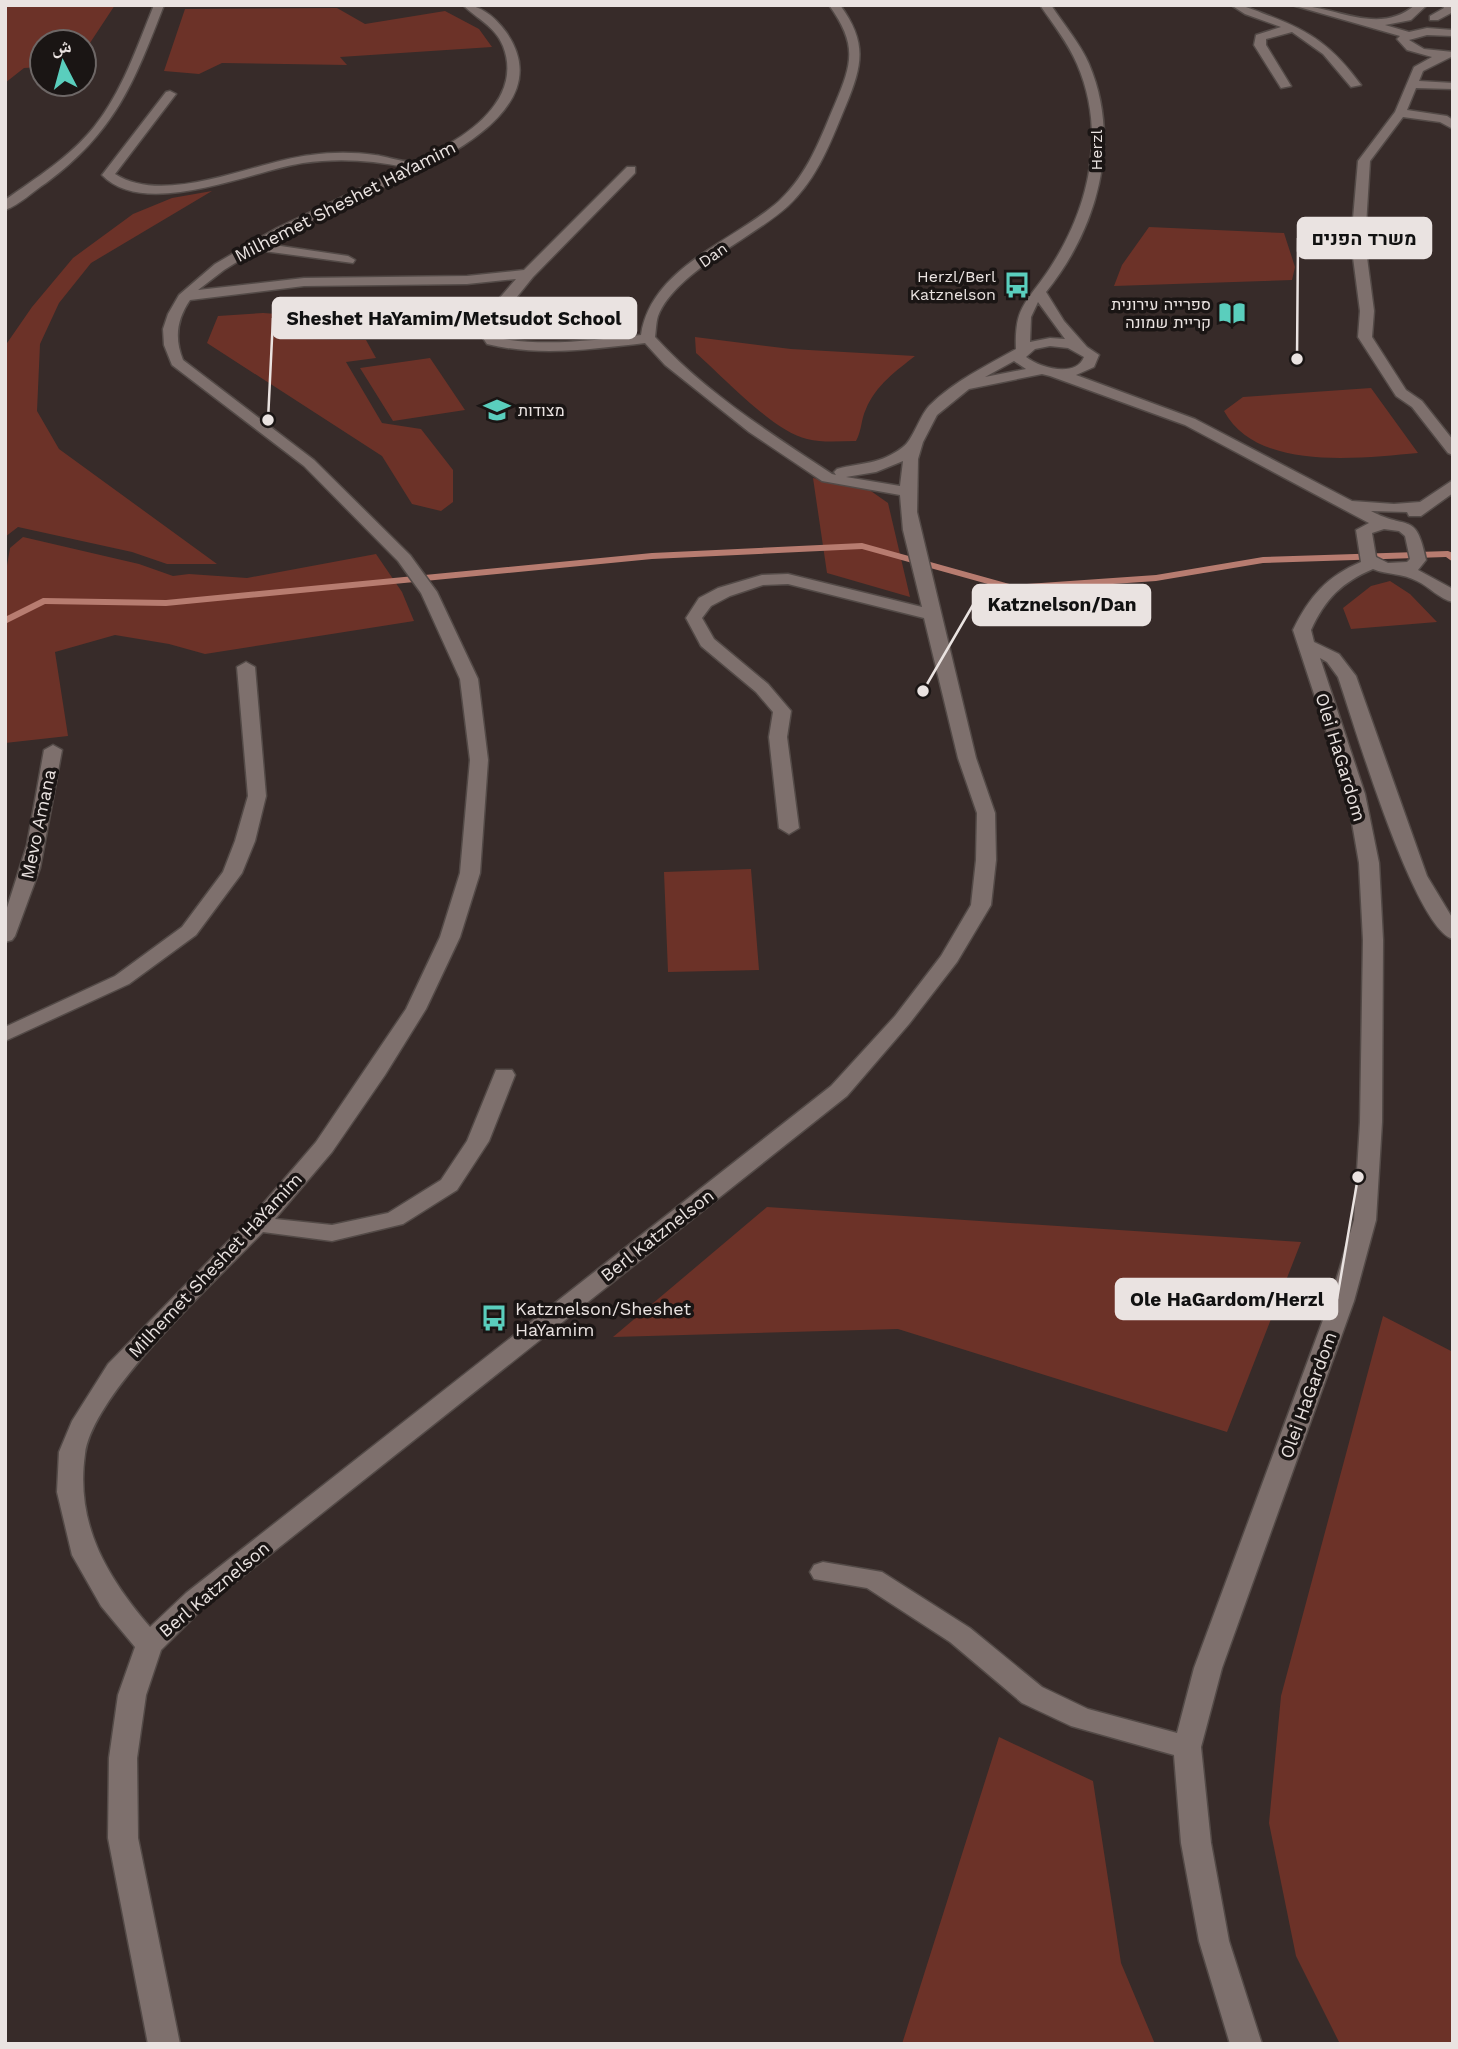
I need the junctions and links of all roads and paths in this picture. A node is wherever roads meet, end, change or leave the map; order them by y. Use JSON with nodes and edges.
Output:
{"nodes":[{"id":1,"x":159,"y":5,"type":"edge"},
{"id":2,"x":468,"y":5,"type":"edge"},
{"id":3,"x":834,"y":5,"type":"edge"},
{"id":4,"x":1045,"y":5,"type":"edge"},
{"id":5,"x":1236,"y":5,"type":"edge"},
{"id":6,"x":1297,"y":5,"type":"edge"},
{"id":7,"x":1447,"y":5,"type":"edge"},
{"id":8,"x":1427,"y":11,"type":"edge"},
{"id":9,"x":1362,"y":23,"type":"junction"},
{"id":10,"x":1293,"y":28,"type":"junction"},
{"id":11,"x":1453,"y":32,"type":"edge"},
{"id":12,"x":1409,"y":38,"type":"junction"},
{"id":13,"x":1449,"y":54,"type":"edge"},
{"id":14,"x":1418,"y":69,"type":"junction"},
{"id":15,"x":1413,"y":84,"type":"junction"},
{"id":16,"x":1355,"y":85,"type":"dead end"},
{"id":17,"x":1285,"y":86,"type":"dead end"},
{"id":18,"x":1453,"y":86,"type":"edge"},
{"id":19,"x":170,"y":94,"type":"dead end"},
{"id":20,"x":1401,"y":113,"type":"junction"},
{"id":21,"x":1453,"y":125,"type":"edge"},
{"id":22,"x":416,"y":166,"type":"junction"},
{"id":23,"x":631,"y":170,"type":"dead end"},
{"id":24,"x":5,"y":206,"type":"edge"},
{"id":25,"x":254,"y":246,"type":"junction"},
{"id":26,"x":348,"y":260,"type":"dead end"},
{"id":27,"x":528,"y":274,"type":"junction"},
{"id":28,"x":1040,"y":294,"type":"junction"},
{"id":29,"x":186,"y":296,"type":"junction"},
{"id":30,"x":648,"y":338,"type":"junction"},
{"id":31,"x":1080,"y":347,"type":"junction"},
{"id":32,"x":1021,"y":351,"type":"junction"},
{"id":33,"x":1100,"y":369,"type":"junction"},
{"id":34,"x":1047,"y":371,"type":"junction"},
{"id":35,"x":963,"y":387,"type":"junction"},
{"id":36,"x":1141,"y":403,"type":"junction"},
{"id":37,"x":911,"y":449,"type":"junction"},
{"id":38,"x":1453,"y":450,"type":"edge"},
{"id":39,"x":804,"y":462,"type":"junction"},
{"id":40,"x":1278,"y":468,"type":"junction"},
{"id":41,"x":1453,"y":485,"type":"edge"},
{"id":42,"x":908,"y":492,"type":"junction"},
{"id":43,"x":1453,"y":496,"type":"edge"},
{"id":44,"x":1340,"y":502,"type":"junction"},
{"id":45,"x":1424,"y":506,"type":"junction"},
{"id":46,"x":1388,"y":524,"type":"junction"},
{"id":47,"x":1364,"y":530,"type":"junction"},
{"id":48,"x":1413,"y":534,"type":"junction"},
{"id":49,"x":1373,"y":564,"type":"junction"},
{"id":50,"x":1409,"y":565,"type":"junction"},
{"id":51,"x":1453,"y":591,"type":"edge"},
{"id":52,"x":1453,"y":597,"type":"edge"},
{"id":53,"x":932,"y":615,"type":"junction"},
{"id":54,"x":1306,"y":644,"type":"junction"},
{"id":55,"x":246,"y":667,"type":"dead end"},
{"id":56,"x":53,"y":750,"type":"dead end"},
{"id":57,"x":789,"y":828,"type":"dead end"},
{"id":58,"x":1453,"y":933,"type":"edge"},
{"id":59,"x":5,"y":936,"type":"edge"},
{"id":60,"x":5,"y":1035,"type":"edge"},
{"id":61,"x":504,"y":1075,"type":"dead end"},
{"id":62,"x":258,"y":1224,"type":"junction"},
{"id":63,"x":823,"y":1572,"type":"dead end"},
{"id":64,"x":149,"y":1644,"type":"junction"},
{"id":65,"x":1187,"y":1747,"type":"junction"},
{"id":66,"x":164,"y":2044,"type":"edge"},
{"id":67,"x":1246,"y":2044,"type":"edge"}],
"edges":[{"from":1,"to":24,"type":"street"},
{"from":2,"to":22,"type":"street","name":"Milhemet Sheshet HaYamim"},
{"from":3,"to":30,"type":"street","name":"Dan"},
{"from":4,"to":28,"type":"street","name":"Herzl"},
{"from":5,"to":10,"type":"street"},
{"from":6,"to":9,"type":"street"},
{"from":7,"to":8,"type":"street"},
{"from":8,"to":9,"type":"street"},
{"from":8,"to":11,"type":"street"},
{"from":8,"to":12,"type":"street"},
{"from":9,"to":12,"type":"street"},
{"from":10,"to":16,"type":"street"},
{"from":10,"to":17,"type":"street"},
{"from":11,"to":12,"type":"street"},
{"from":12,"to":13,"type":"street"},
{"from":12,"to":14,"type":"street"},
{"from":13,"to":14,"type":"street"},
{"from":14,"to":15,"type":"street"},
{"from":15,"to":18,"type":"street"},
{"from":15,"to":20,"type":"street"},
{"from":19,"to":22,"type":"street"},
{"from":20,"to":21,"type":"street"},
{"from":20,"to":38,"type":"street"},
{"from":22,"to":25,"type":"street","name":"Milhemet Sheshet HaYamim"},
{"from":23,"to":27,"type":"street"},
{"from":25,"to":26,"type":"street"},
{"from":25,"to":29,"type":"street","name":"Milhemet Sheshet HaYamim"},
{"from":27,"to":29,"type":"street"},
{"from":27,"to":30,"type":"street"},
{"from":28,"to":31,"type":"street"},
{"from":28,"to":32,"type":"street","name":"Herzl"},
{"from":29,"to":62,"type":"street","name":"Milhemet Sheshet HaYamim"},
{"from":30,"to":39,"type":"street"},
{"from":31,"to":32,"type":"street","name":"Berl Katznelson"},
{"from":31,"to":33,"type":"street"},
{"from":32,"to":34,"type":"street"},
{"from":32,"to":35,"type":"street","name":"Berl Katznelson"},
{"from":33,"to":34,"type":"street","name":"Berl Katznelson"},
{"from":33,"to":36,"type":"street"},
{"from":34,"to":35,"type":"street","name":"Berl Katznelson"},
{"from":34,"to":36,"type":"street"},
{"from":35,"to":37,"type":"street","name":"Berl Katznelson"},
{"from":36,"to":40,"type":"street"},
{"from":37,"to":39,"type":"street"},
{"from":37,"to":42,"type":"street","name":"Berl Katznelson"},
{"from":39,"to":42,"type":"street"},
{"from":40,"to":44,"type":"street"},
{"from":40,"to":47,"type":"street"},
{"from":41,"to":45,"type":"street"},
{"from":42,"to":53,"type":"street","name":"Berl Katznelson"},
{"from":43,"to":48,"type":"street"},
{"from":44,"to":45,"type":"street"},
{"from":44,"to":46,"type":"street"},
{"from":45,"to":46,"type":"street"},
{"from":46,"to":47,"type":"street"},
{"from":46,"to":48,"type":"street"},
{"from":47,"to":49,"type":"street"},
{"from":48,"to":50,"type":"street"},
{"from":49,"to":50,"type":"street"},
{"from":49,"to":54,"type":"street","name":"Olei HaGardom"},
{"from":50,"to":51,"type":"street"},
{"from":50,"to":52,"type":"street"},
{"from":53,"to":57,"type":"street"},
{"from":53,"to":64,"type":"street","name":"Berl Katznelson"},
{"from":54,"to":58,"type":"street"},
{"from":54,"to":65,"type":"street","name":"Olei HaGardom"},
{"from":55,"to":60,"type":"street"},
{"from":56,"to":59,"type":"street","name":"Mevo Amana"},
{"from":61,"to":62,"type":"street"},
{"from":62,"to":64,"type":"street","name":"Milhemet Sheshet HaYamim"},
{"from":63,"to":65,"type":"street"},
{"from":64,"to":66,"type":"street","name":"Berl Katznelson"},
{"from":65,"to":67,"type":"street","name":"Olei HaGardom"}]}
